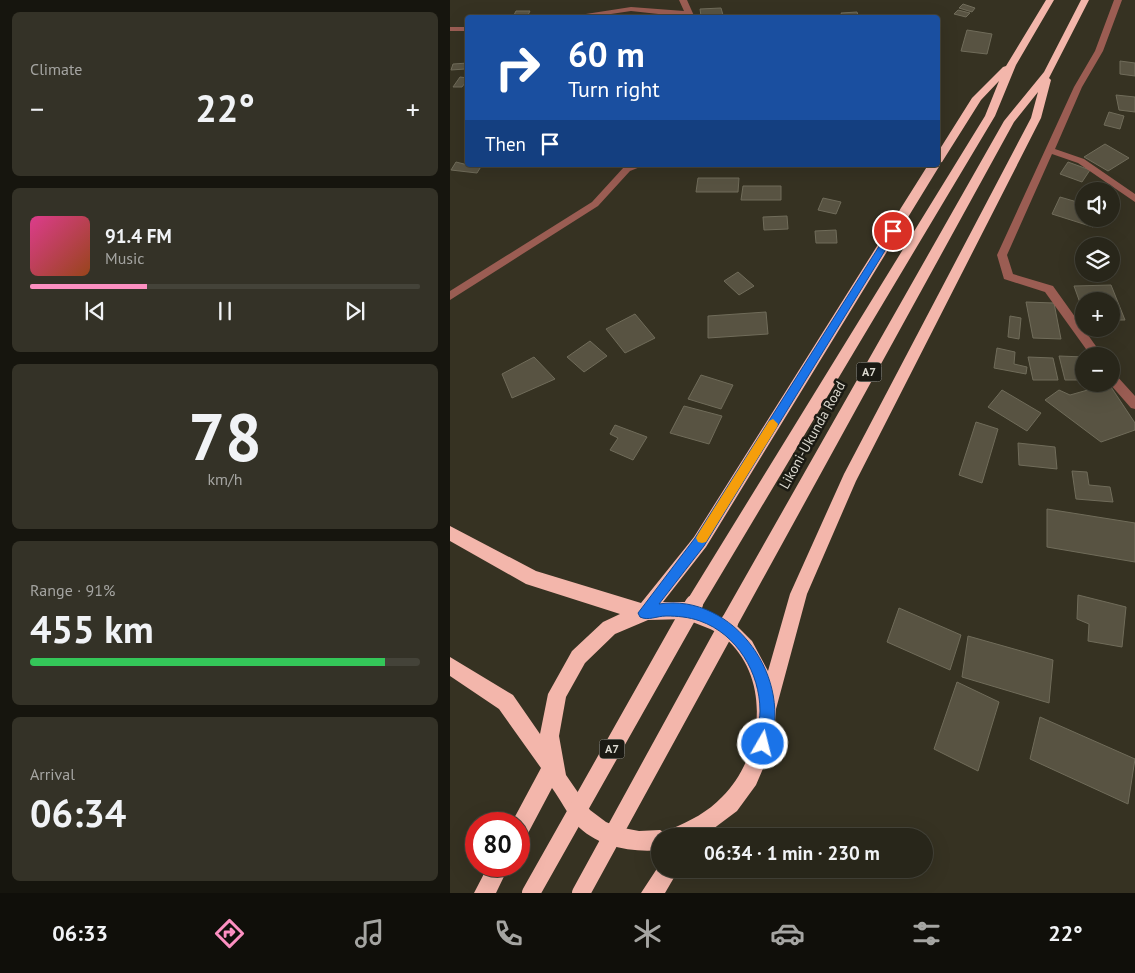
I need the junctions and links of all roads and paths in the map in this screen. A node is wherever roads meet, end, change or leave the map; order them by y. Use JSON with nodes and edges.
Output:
{"nodes":[{"id":1,"x":683,"y":0,"type":"edge"},
{"id":2,"x":1050,"y":0,"type":"edge"},
{"id":3,"x":1084,"y":0,"type":"edge"},
{"id":4,"x":1118,"y":0,"type":"edge"},
{"id":5,"x":586,"y":15,"type":"edge"},
{"id":6,"x":684,"y":15,"type":"edge"},
{"id":7,"x":690,"y":15,"type":"edge"},
{"id":8,"x":450,"y":29,"type":"edge"},
{"id":9,"x":465,"y":29,"type":"edge"},
{"id":10,"x":1011,"y":65,"type":"junction"},
{"id":11,"x":1048,"y":74,"type":"junction"},
{"id":12,"x":1049,"y":150,"type":"junction"},
{"id":13,"x":940,"y":155,"type":"edge"},
{"id":14,"x":634,"y":167,"type":"edge"},
{"id":15,"x":932,"y":167,"type":"edge"},
{"id":16,"x":1135,"y":199,"type":"edge"},
{"id":17,"x":450,"y":296,"type":"edge"},
{"id":18,"x":1091,"y":347,"type":"edge"},
{"id":19,"x":1120,"y":386,"type":"edge"},
{"id":20,"x":1135,"y":404,"type":"edge"},
{"id":21,"x":450,"y":533,"type":"edge"},
{"id":22,"x":644,"y":613,"type":"junction"},
{"id":23,"x":450,"y":666,"type":"edge"},
{"id":24,"x":767,"y":707,"type":"junction"},
{"id":25,"x":552,"y":767,"type":"junction"},
{"id":26,"x":528,"y":812,"type":"edge"},
{"id":27,"x":700,"y":828,"type":"edge"},
{"id":28,"x":651,"y":840,"type":"edge"},
{"id":29,"x":494,"y":877,"type":"edge"},
{"id":30,"x":663,"y":878,"type":"edge"},
{"id":31,"x":485,"y":893,"type":"edge"},
{"id":32,"x":531,"y":893,"type":"edge"},
{"id":33,"x":581,"y":893,"type":"edge"},
{"id":34,"x":652,"y":893,"type":"edge"}],
"edges":[{"from":1,"to":7,"type":"street"},
{"from":2,"to":10,"type":"highway","name":"Likoni-Ukunda Road","number":"A7"},
{"from":3,"to":11,"type":"highway","name":"Likoni-Ukunda Road","number":"A7"},
{"from":4,"to":12,"type":"street"},
{"from":5,"to":6,"type":"street"},
{"from":8,"to":9,"type":"street"},
{"from":10,"to":13,"type":"highway"},
{"from":10,"to":32,"type":"highway","name":"Likoni-Ukunda Road","number":"A7","bridge":true},
{"from":11,"to":24,"type":"highway"},
{"from":11,"to":33,"type":"highway","name":"Likoni-Ukunda Road","number":"A7","bridge":true},
{"from":12,"to":16,"type":"street"},
{"from":12,"to":18,"type":"street"},
{"from":14,"to":17,"type":"street"},
{"from":15,"to":22,"type":"highway"},
{"from":19,"to":20,"type":"street"},
{"from":21,"to":22,"type":"highway"},
{"from":22,"to":24,"type":"highway"},
{"from":22,"to":25,"type":"highway"},
{"from":23,"to":25,"type":"highway"},
{"from":24,"to":27,"type":"highway"},
{"from":25,"to":26,"type":"highway"},
{"from":25,"to":28,"type":"highway"},
{"from":29,"to":31,"type":"highway"},
{"from":30,"to":34,"type":"highway"}]}
